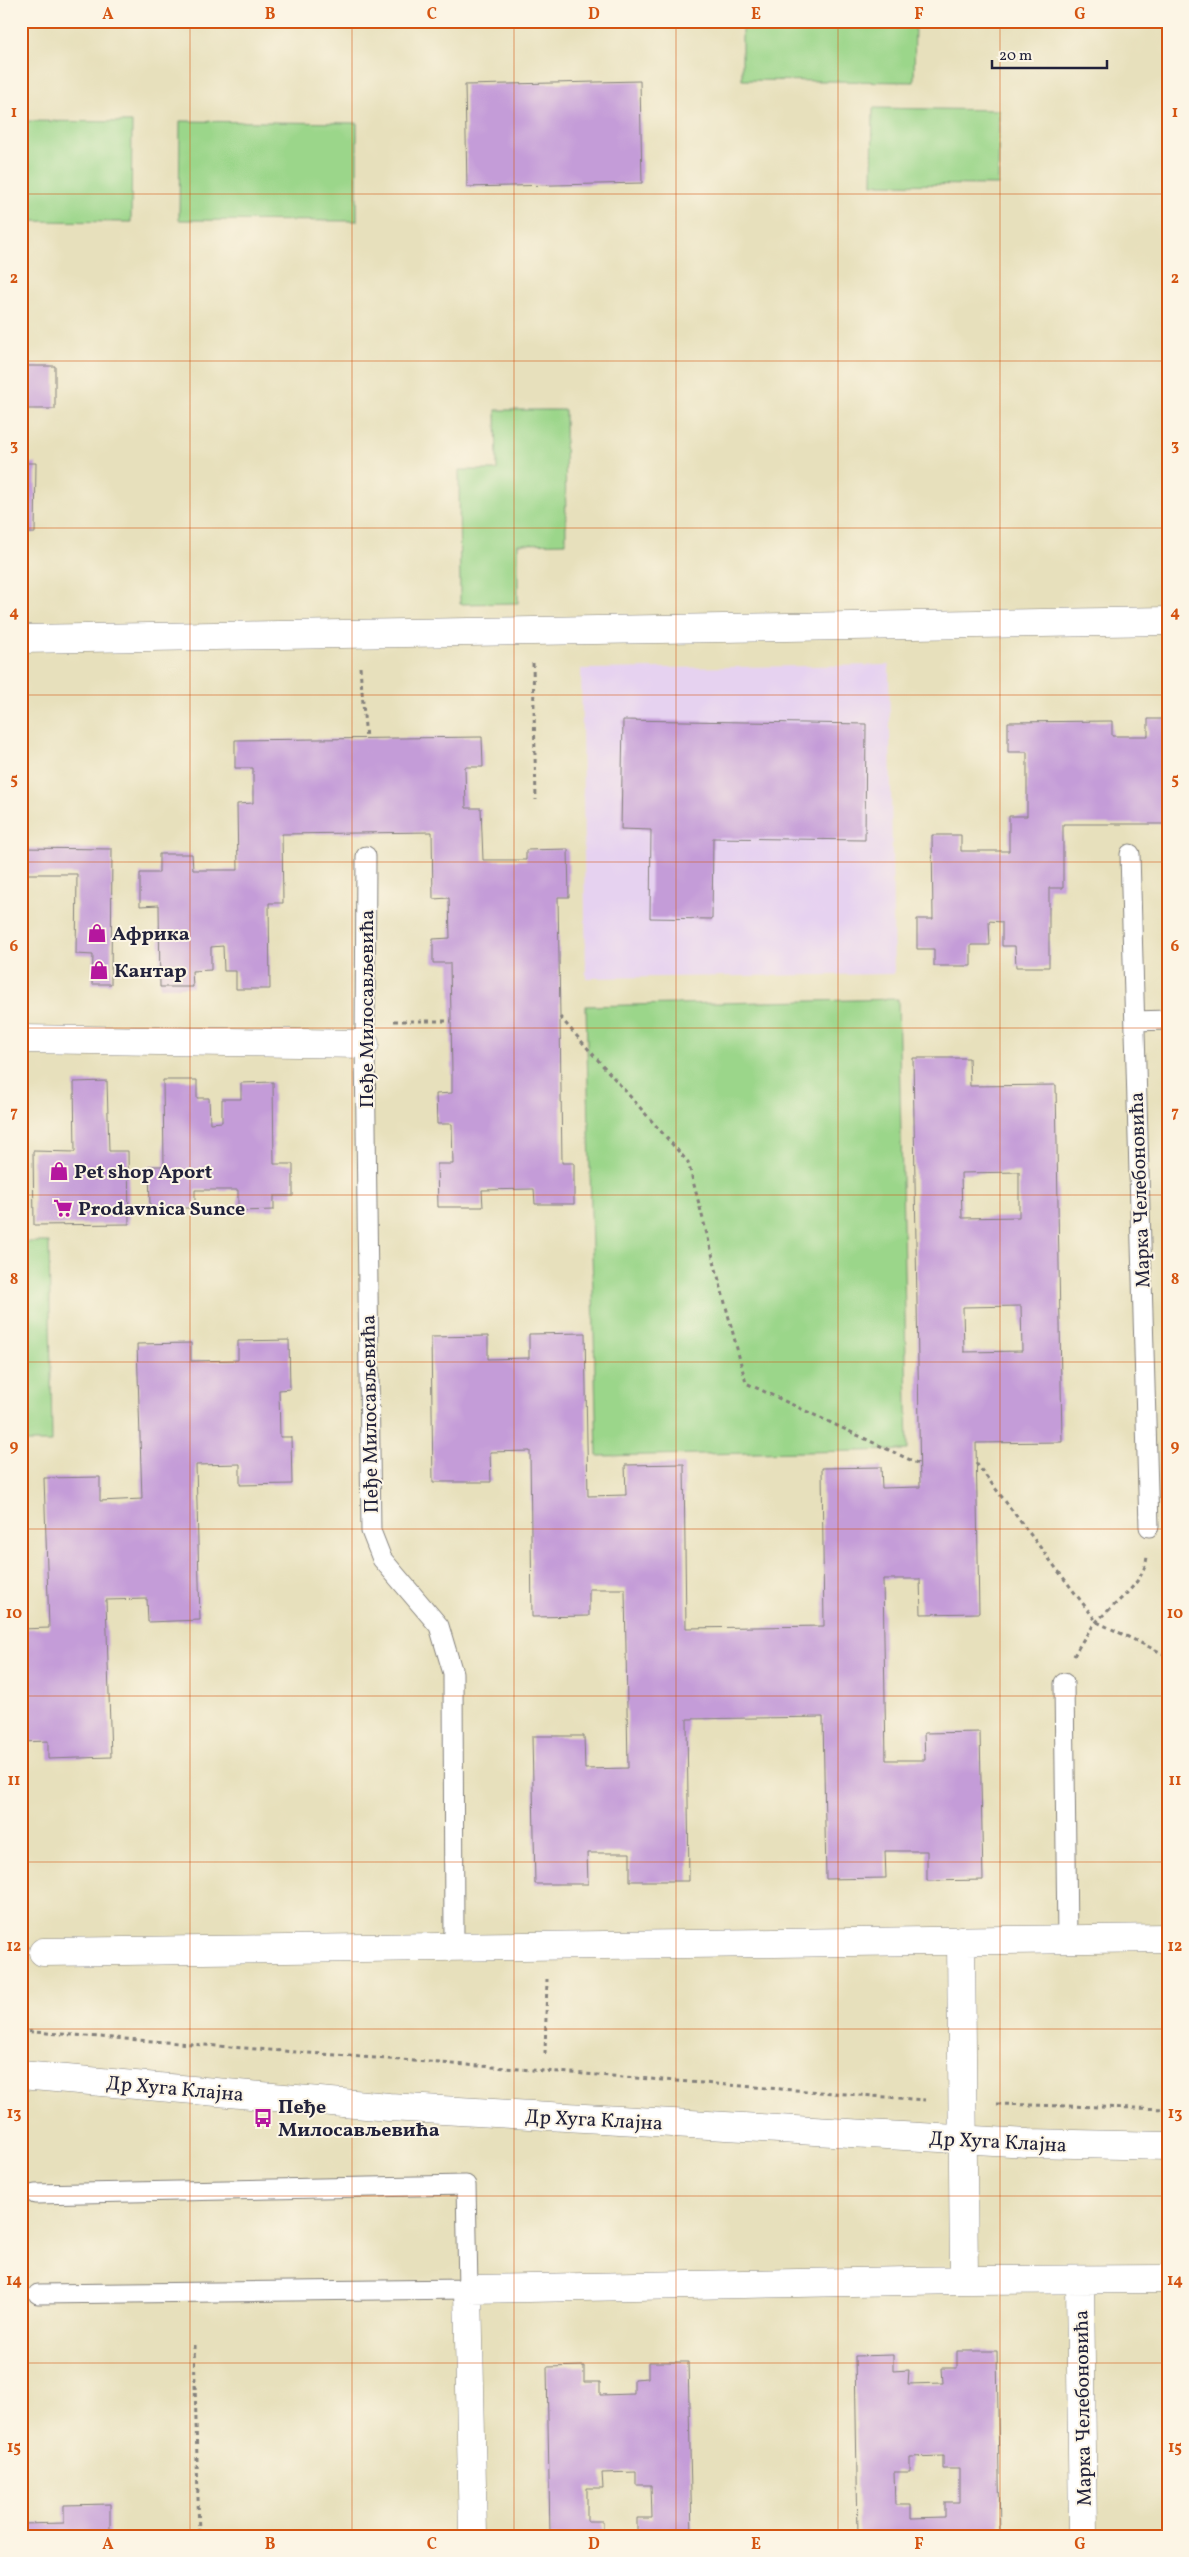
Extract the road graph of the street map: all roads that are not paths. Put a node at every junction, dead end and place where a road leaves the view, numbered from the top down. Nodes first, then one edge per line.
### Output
1 (1168, 621) edge
2 (21, 639) edge
3 (1130, 854) dead end
4 (366, 856) dead end
5 (1168, 1020) edge
6 (1135, 1021) junction
7 (365, 1032) junction
8 (21, 1039) edge
9 (1149, 1527) road end
10 (1064, 1683) road end
11 (1168, 1938) edge
12 (1067, 1939) junction
13 (961, 1940) junction
14 (454, 1947) junction
15 (43, 1952) dead end
16 (21, 2075) edge
17 (963, 2140) junction
18 (1168, 2146) edge
19 (35, 2194) dead end
20 (1168, 2279) edge
21 (964, 2280) junction
22 (1080, 2280) junction
23 (468, 2288) junction
24 (38, 2294) dead end
25 (473, 2536) edge
26 (1083, 2536) edge

1 - 2 street
3 - 6 lane, Марка Челебоновића
4 - 7 lane, Пеђе Милосављевића
5 - 6 lane
6 - 9 lane, Марка Челебоновића
7 - 8 street
7 - 14 lane, Пеђе Милосављевића
10 - 12 lane
11 - 12 street
12 - 13 street
13 - 14 street
13 - 17 street
14 - 15 street
16 - 17 street, Др Хуга Клајна
17 - 18 street, Др Хуга Клајна
17 - 21 street
19 - 23 lane
20 - 22 street
21 - 22 street
21 - 23 street
22 - 26 street, Марка Челебоновића
23 - 24 lane
23 - 25 street

